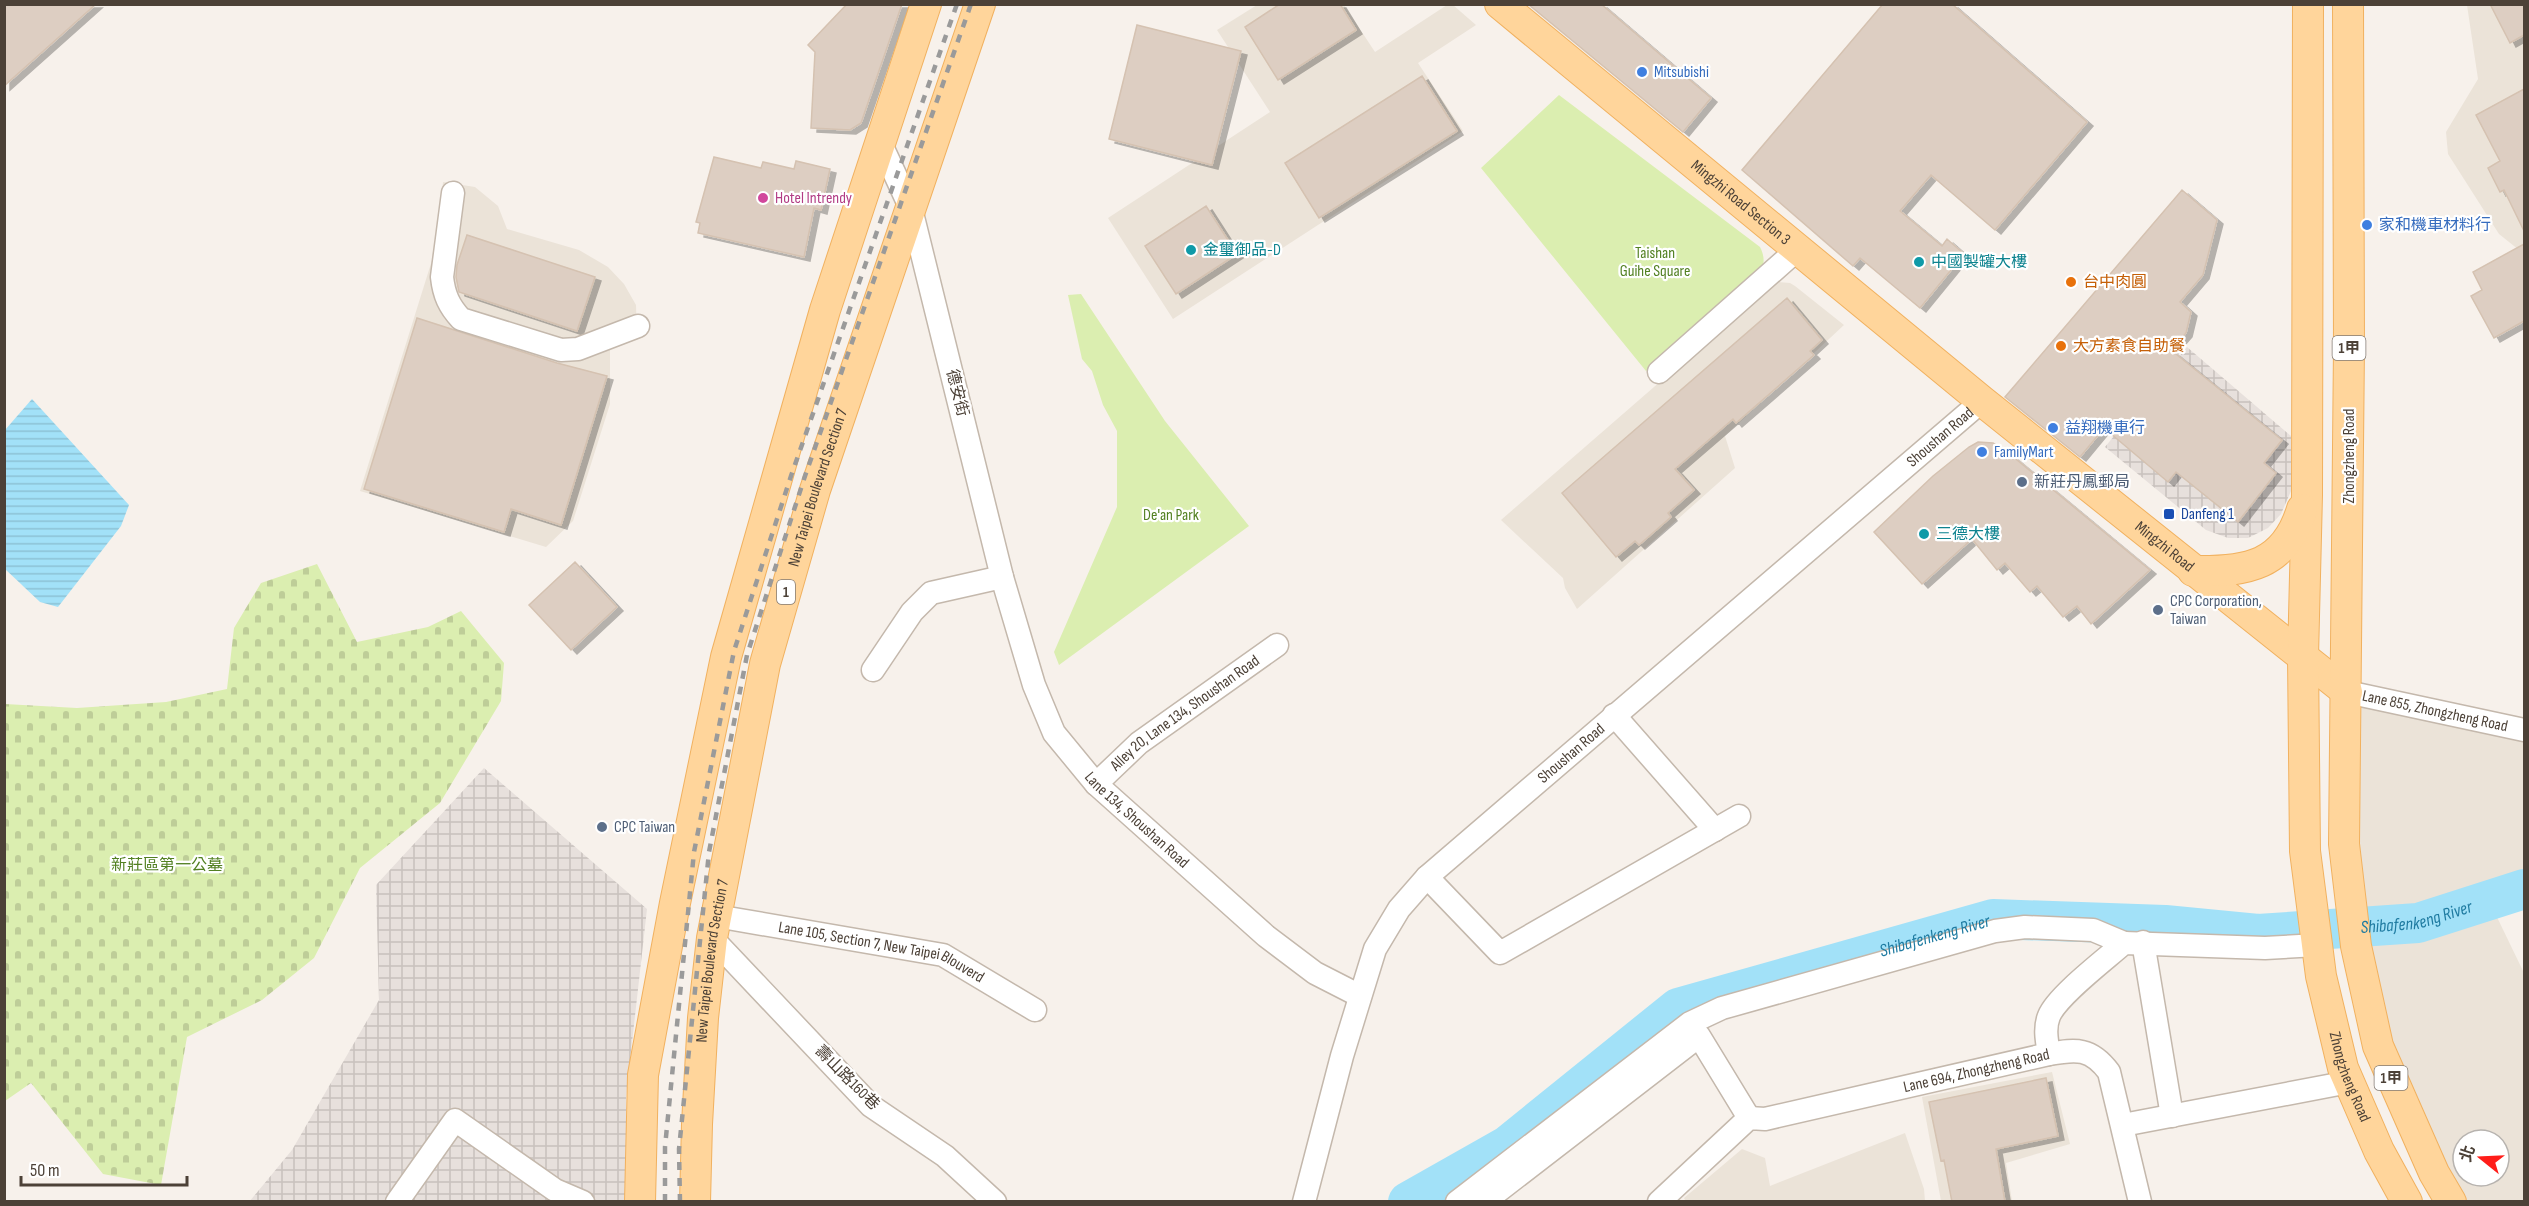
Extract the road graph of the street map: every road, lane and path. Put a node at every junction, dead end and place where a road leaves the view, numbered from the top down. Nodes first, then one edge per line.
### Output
1 (926, 4) edge
2 (980, 4) edge
3 (1500, 4) edge
4 (2308, 4) edge
5 (2348, 4) edge
6 (880, 142) junction
7 (453, 193) dead end
8 (911, 209) junction
9 (1798, 249) junction
10 (638, 326) dead end
11 (1659, 372) dead end
12 (1982, 401) junction
13 (2307, 495) junction
14 (2193, 570) junction
15 (1002, 577) junction
16 (1277, 645) dead end
17 (2303, 657) junction
18 (873, 670) dead end
19 (2347, 692) junction
20 (1614, 715) junction
21 (2524, 730) edge
22 (1096, 784) junction
23 (1739, 816) dead end
24 (1715, 830) junction
25 (1427, 877) junction
26 (714, 927) junction
27 (2133, 943) junction
28 (2317, 945) junction
29 (1360, 996) junction
30 (1035, 1010) dead end
31 (2049, 1054) junction
32 (2349, 1082) junction
33 (2172, 1116) junction
34 (1749, 1118) junction
35 (2123, 1125) junction
36 (397, 1202) edge
37 (583, 1202) edge
38 (640, 1202) edge
39 (696, 1202) edge
40 (995, 1202) edge
41 (1304, 1202) edge
42 (1457, 1202) edge
43 (1485, 1202) edge
44 (1659, 1202) edge
45 (2140, 1202) edge
46 (2407, 1202) edge
47 (2451, 1202) edge

1 - 6 main road
2 - 8 main road, New Taipei Boulevard Section 7 / 1
3 - 9 main road, Mingzhi Road Section 3
4 - 13 main road, 1甲
5 - 19 main road, Zhongzheng Road / 1甲
6 - 8 street, 德安街
6 - 38 main road
7 - 10 street
8 - 15 street, 德安街
8 - 26 main road, New Taipei Boulevard Section 7 / 1
9 - 11 street
9 - 12 main road, Mingzhi Road Section 3
12 - 14 main road, Mingzhi Road
12 - 20 street, Shoushan Road
13 - 14 main road
13 - 17 main road, 1甲
14 - 17 main road, Mingzhi Road
15 - 18 street
15 - 22 street, Lane 134, Shoushan Road
16 - 22 street, Alley 20, Lane 134, Shoushan Road
17 - 19 main road, Mingzhi Road
17 - 28 main road, 1甲
19 - 21 street, Lane 855, Zhongzheng Road
19 - 47 main road, Zhongzheng Road / 1甲
20 - 24 street
20 - 25 street, Shoushan Road
22 - 29 street, Lane 134, Shoushan Road
23 - 24 street
24 - 25 street
25 - 29 street, Shoushan Road
26 - 30 street, Lane 105, Section 7, New Taipei Blouverd
26 - 39 main road, New Taipei Boulevard Section 7 / 1
26 - 40 street, 壽山路160巷
27 - 28 street
27 - 31 street, Lane 694, Zhongzheng Road
27 - 33 street
27 - 42 street
28 - 32 main road, Zhongzheng Road / 1甲
29 - 41 street, Shoushan Road
31 - 34 street, Lane 694, Zhongzheng Road
31 - 35 street
32 - 33 street
32 - 46 main road, Zhongzheng Road / 1甲
33 - 35 street
34 - 43 street
34 - 44 street
35 - 45 street
36 - 37 street

